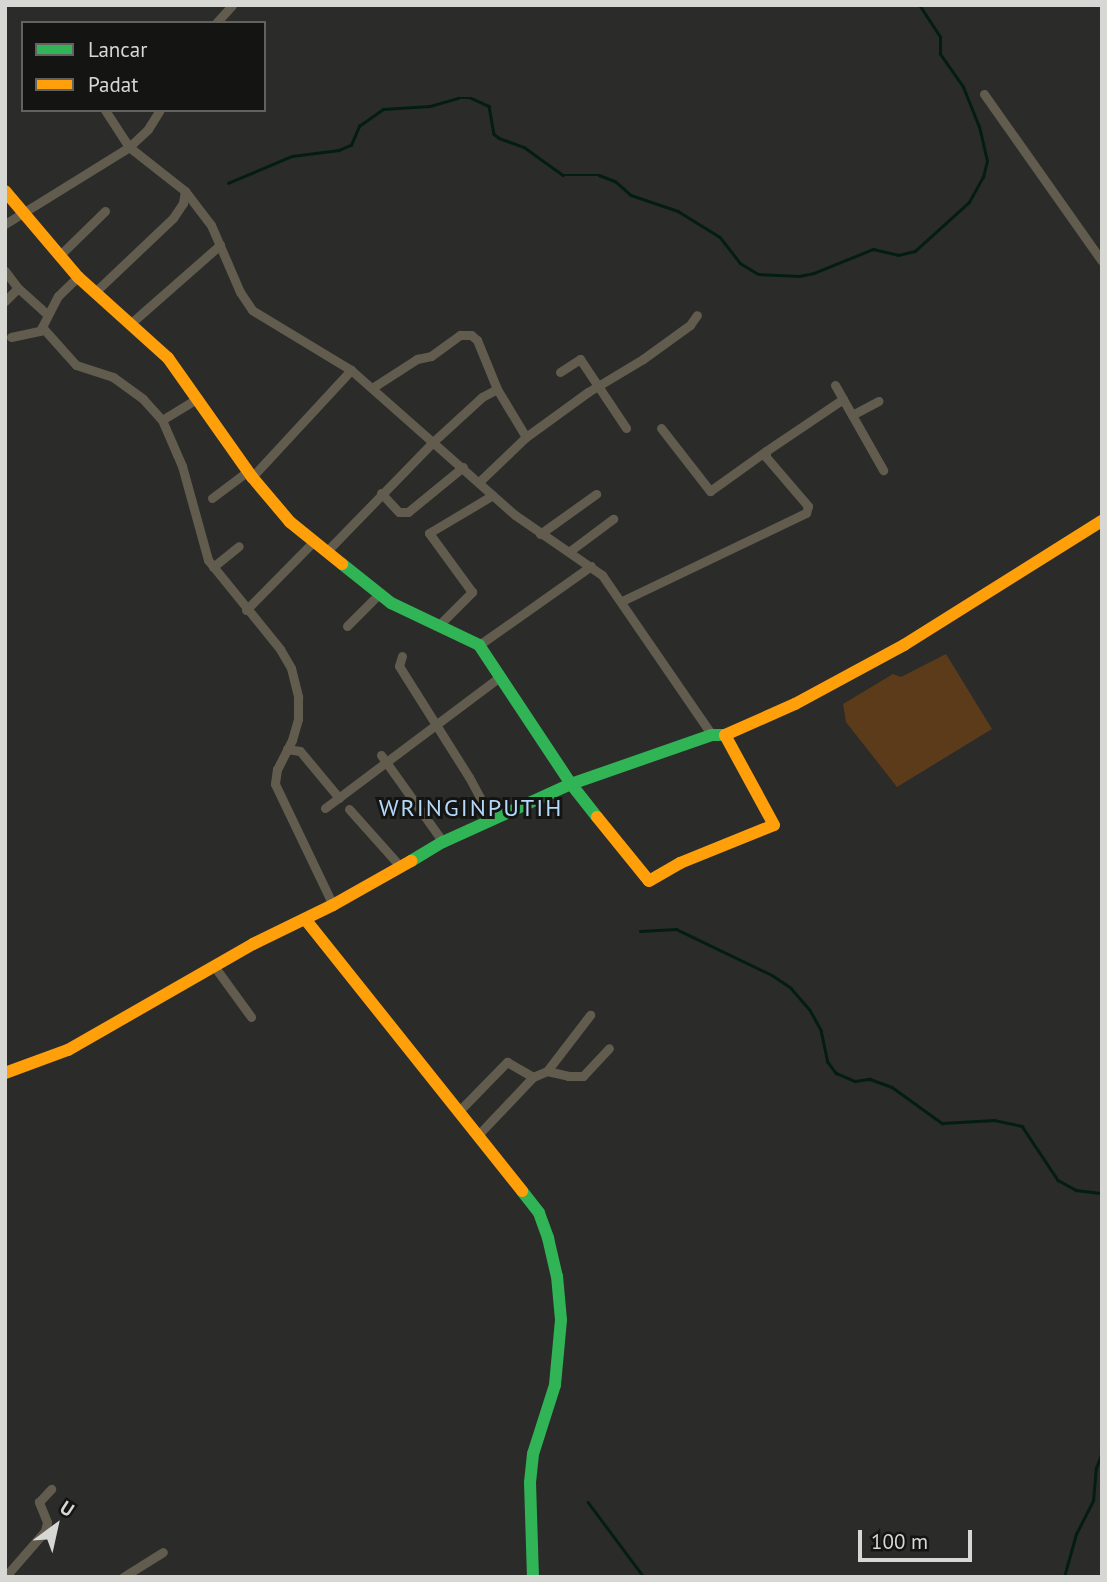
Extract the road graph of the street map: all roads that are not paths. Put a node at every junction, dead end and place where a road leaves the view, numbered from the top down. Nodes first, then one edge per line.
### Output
1 (232, 5) edge
2 (218, 21) edge
3 (984, 94) dead end
4 (106, 112) edge
5 (159, 112) edge
6 (129, 147) junction
7 (5, 191) edge
8 (185, 191) junction
9 (24, 210) junction
10 (106, 211) dead end
11 (5, 224) edge
12 (220, 245) junction
13 (60, 255) junction
14 (1102, 261) edge
15 (5, 271) edge
16 (78, 277) junction
17 (18, 288) junction
18 (94, 293) junction
19 (5, 301) edge
20 (47, 314) junction
21 (697, 315) dead end
22 (131, 324) junction
23 (42, 327) junction
24 (11, 337) dead end
25 (351, 370) junction
26 (560, 372) dead end
27 (835, 385) dead end
28 (598, 386) junction
29 (372, 387) junction
30 (498, 389) junction
31 (198, 398) junction
32 (844, 400) junction
33 (878, 401) dead end
34 (852, 415) junction
35 (162, 420) junction
36 (626, 428) dead end
37 (661, 428) dead end
38 (526, 437) junction
39 (434, 441) junction
40 (766, 451) junction
41 (463, 467) junction
42 (883, 470) dead end
43 (250, 474) junction
44 (479, 482) junction
45 (381, 492) junction
46 (596, 494) dead end
47 (493, 495) junction
48 (212, 498) dead end
49 (613, 519) dead end
50 (1102, 521) edge
51 (540, 534) junction
52 (313, 542) junction
53 (239, 546) dead end
54 (570, 551) junction
55 (326, 552) junction
56 (591, 566) junction
57 (213, 568) junction
58 (379, 594) junction
59 (622, 601) junction
60 (246, 610) junction
61 (439, 625) junction
62 (347, 626) dead end
63 (479, 645) junction
64 (402, 656) dead end
65 (498, 678) junction
66 (435, 723) junction
67 (718, 735) junction
68 (287, 749) junction
69 (384, 758) junction
70 (571, 784) junction
71 (339, 798) junction
72 (325, 808) dead end
73 (349, 809) dead end
74 (492, 820) junction
75 (443, 842) junction
76 (400, 866) junction
77 (333, 905) junction
78 (304, 919) junction
79 (214, 966) junction
80 (590, 1015) dead end
81 (251, 1017) dead end
82 (609, 1048) dead end
83 (547, 1071) junction
84 (5, 1073) edge
85 (533, 1077) junction
86 (459, 1111) junction
87 (478, 1135) junction
88 (51, 1489) dead end
89 (163, 1552) dead end
90 (5, 1577) edge
91 (123, 1577) edge
92 (533, 1577) edge

1 - 2 street
3 - 14 street
4 - 6 street
5 - 6 street
6 - 8 street
6 - 9 street
7 - 9 street
8 - 12 street
8 - 18 street
9 - 11 street
9 - 13 street
10 - 13 street
12 - 22 street
12 - 25 street
13 - 16 street
15 - 17 street
16 - 18 street
16 - 20 street
17 - 19 street
17 - 20 street
18 - 22 street
20 - 23 street
21 - 28 street
22 - 31 street
23 - 24 street
23 - 35 street
25 - 29 street
25 - 43 street
26 - 28 street
27 - 32 street
28 - 36 street
28 - 38 street
29 - 30 street
29 - 39 street
30 - 38 street
30 - 39 street
31 - 35 street
31 - 43 street
32 - 34 street
32 - 40 street
33 - 34 street
34 - 42 street
35 - 57 street
37 - 40 street
38 - 44 street
39 - 41 street
39 - 45 street
40 - 59 street
41 - 44 street
41 - 45 street
43 - 48 street
43 - 52 street
44 - 47 street
45 - 55 street
46 - 51 street
47 - 51 street
47 - 61 street
49 - 54 street
50 - 67 street
51 - 54 street
52 - 55 street
52 - 60 street
53 - 57 street
54 - 56 street
55 - 58 street
56 - 59 street
56 - 63 street
57 - 60 street
58 - 61 street
58 - 62 street
59 - 67 street
60 - 68 street
61 - 63 street
63 - 65 street
64 - 66 street
65 - 66 street
65 - 70 street
66 - 69 street
66 - 74 street
67 - 70 street
67 - 70 street
68 - 71 street
68 - 77 street
69 - 71 street
69 - 75 street
70 - 74 street
71 - 72 street
73 - 76 street
74 - 75 street
75 - 76 street
76 - 77 street
77 - 78 street
78 - 79 street
78 - 86 street
79 - 81 street
79 - 84 street
80 - 83 street
82 - 83 street
83 - 85 street
85 - 86 street
85 - 87 street
86 - 87 street
87 - 92 street
88 - 90 street
89 - 91 street

